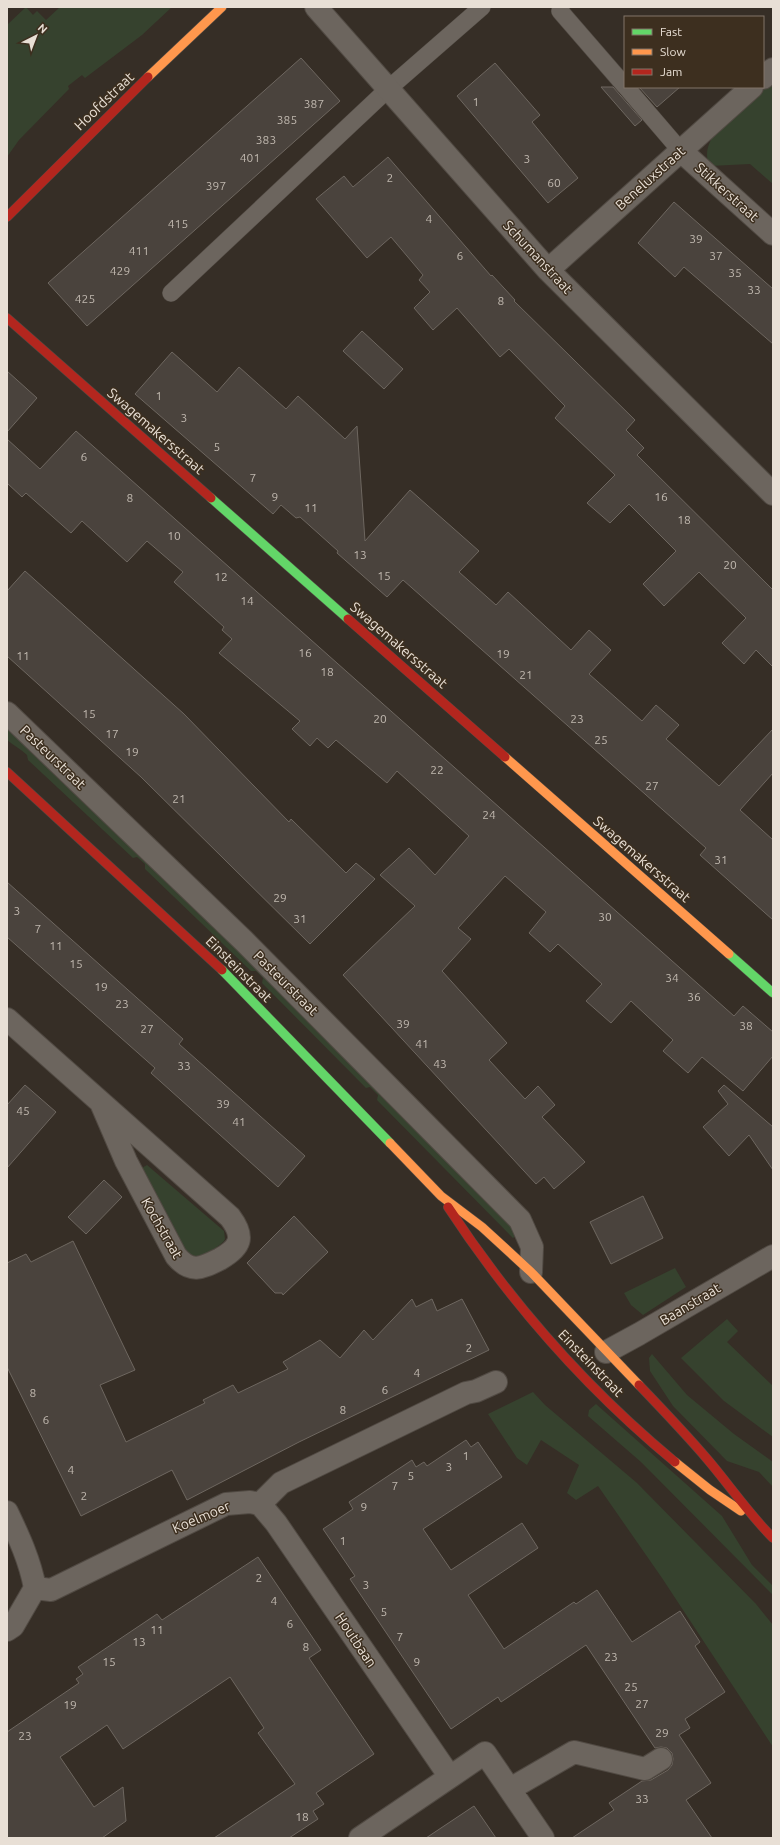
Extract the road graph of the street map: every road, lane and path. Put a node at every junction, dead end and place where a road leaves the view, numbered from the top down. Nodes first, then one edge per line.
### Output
1 (222, 7) edge
2 (316, 7) edge
3 (482, 7) edge
4 (561, 7) edge
5 (773, 69) edge
6 (764, 77) edge
7 (624, 86) edge
8 (626, 88) edge
9 (751, 88) edge
10 (388, 89) junction
11 (680, 150) junction
12 (7, 217) edge
13 (773, 234) edge
14 (548, 270) junction
15 (171, 293) dead end
16 (7, 318) edge
17 (773, 494) edge
18 (7, 713) edge
19 (7, 772) edge
20 (773, 993) edge
21 (7, 1019) edge
22 (100, 1103) junction
23 (441, 1196) junction
24 (773, 1256) edge
25 (530, 1272) junction
26 (606, 1352) junction
27 (496, 1382) dead end
28 (260, 1504) junction
29 (7, 1512) edge
30 (753, 1518) junction
31 (773, 1538) edge
32 (35, 1588) junction
33 (7, 1630) edge
34 (661, 1760) dead end
35 (450, 1777) junction
36 (510, 1789) junction
37 (360, 1838) edge
38 (543, 1838) edge

1 - 12 street, Hoofdstraat
2 - 10 street, Schumanstraat
3 - 10 lane
4 - 7 lane
5 - 6 street
8 - 11 lane
9 - 11 street, Beneluxstraat
10 - 14 street, Schumanstraat
10 - 15 lane
11 - 13 street, Stikkerstraat
11 - 14 street, Beneluxstraat
14 - 17 street, Schumanstraat
16 - 20 street, Swagemakersstraat
18 - 25 street, Pasteurstraat
19 - 23 street, Einsteinstraat
21 - 22 street, Kochstraat
22 - 22 street, Kochstraat
23 - 25 street, Einsteinstraat
23 - 30 street, Einsteinstraat
24 - 26 street, Baanstraat
25 - 26 street, Einsteinstraat
26 - 30 street, Einsteinstraat
27 - 28 street
28 - 32 street, Koelmoer
28 - 35 street, Houtbaan
29 - 32 street
30 - 31 street, Einsteinstraat
32 - 33 street
34 - 36 street
35 - 36 street
35 - 37 street
36 - 38 street

